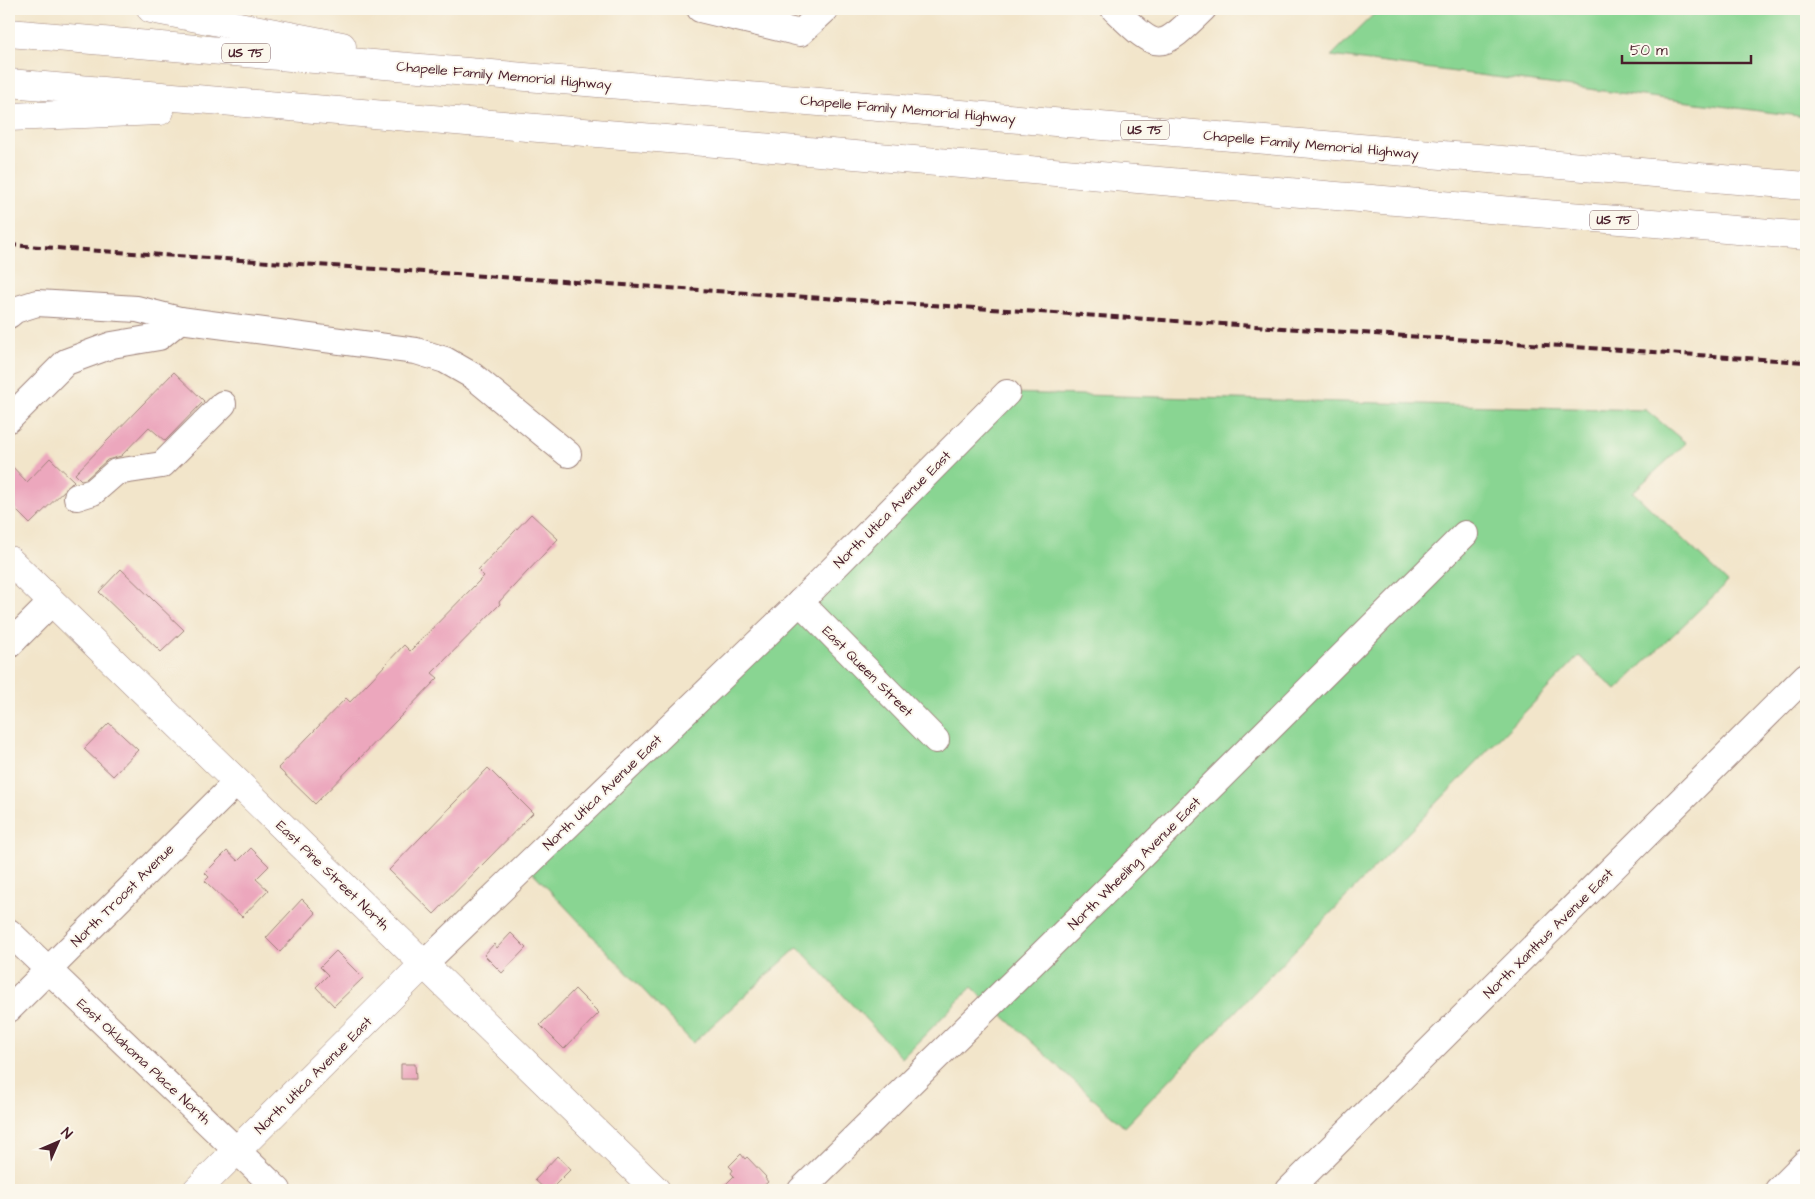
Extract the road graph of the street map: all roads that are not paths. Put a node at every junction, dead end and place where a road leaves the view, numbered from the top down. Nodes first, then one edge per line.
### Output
1 (151, 9) edge
2 (700, 9) edge
3 (826, 9) edge
4 (1114, 9) edge
5 (1203, 9) edge
6 (9, 33) edge
7 (483, 73) junction
8 (9, 83) edge
9 (303, 108) junction
10 (9, 117) edge
11 (1806, 186) edge
12 (1806, 236) edge
13 (9, 315) edge
14 (180, 320) junction
15 (1007, 393) dead end
16 (223, 404) dead end
17 (9, 418) edge
18 (568, 454) dead end
19 (77, 496) dead end
20 (1465, 534) dead end
21 (9, 560) edge
22 (52, 602) junction
23 (800, 602) junction
24 (9, 646) edge
25 (1806, 676) edge
26 (936, 740) dead end
27 (236, 782) junction
28 (9, 932) edge
29 (425, 963) junction
30 (47, 970) junction
31 (9, 1009) edge
32 (237, 1150) junction
33 (1806, 1162) edge
34 (197, 1190) edge
35 (278, 1190) edge
36 (656, 1190) edge
37 (801, 1190) edge
38 (1289, 1190) edge
39 (1778, 1190) edge

1 - 7 main road
2 - 3 street
4 - 5 street
6 - 7 main road, Chapelle Family Memorial Highway / US 75
7 - 11 main road, Chapelle Family Memorial Highway / US 75
8 - 9 main road, US 75
9 - 10 main road
9 - 12 main road, US 75
13 - 14 street
14 - 17 street
14 - 18 street
15 - 23 street, North Utica Avenue East
16 - 19 street
20 - 37 street, North Wheeling Avenue East
21 - 22 main road, East Pine Street North
22 - 24 street
22 - 27 main road, East Pine Street North
23 - 26 street, East Queen Street
23 - 29 street, North Utica Avenue East
25 - 38 street, North Xanthus Avenue East
27 - 29 main road, East Pine Street North
27 - 30 street, North Troost Avenue
28 - 30 street, East Oklahoma Place North
29 - 32 main road, North Utica Avenue East
29 - 36 main road, East Pine Street North
30 - 31 street, North Troost Avenue
30 - 32 street, East Oklahoma Place North
32 - 34 main road, North Utica Avenue East
32 - 35 street, East Oklahoma Place North
33 - 39 street

